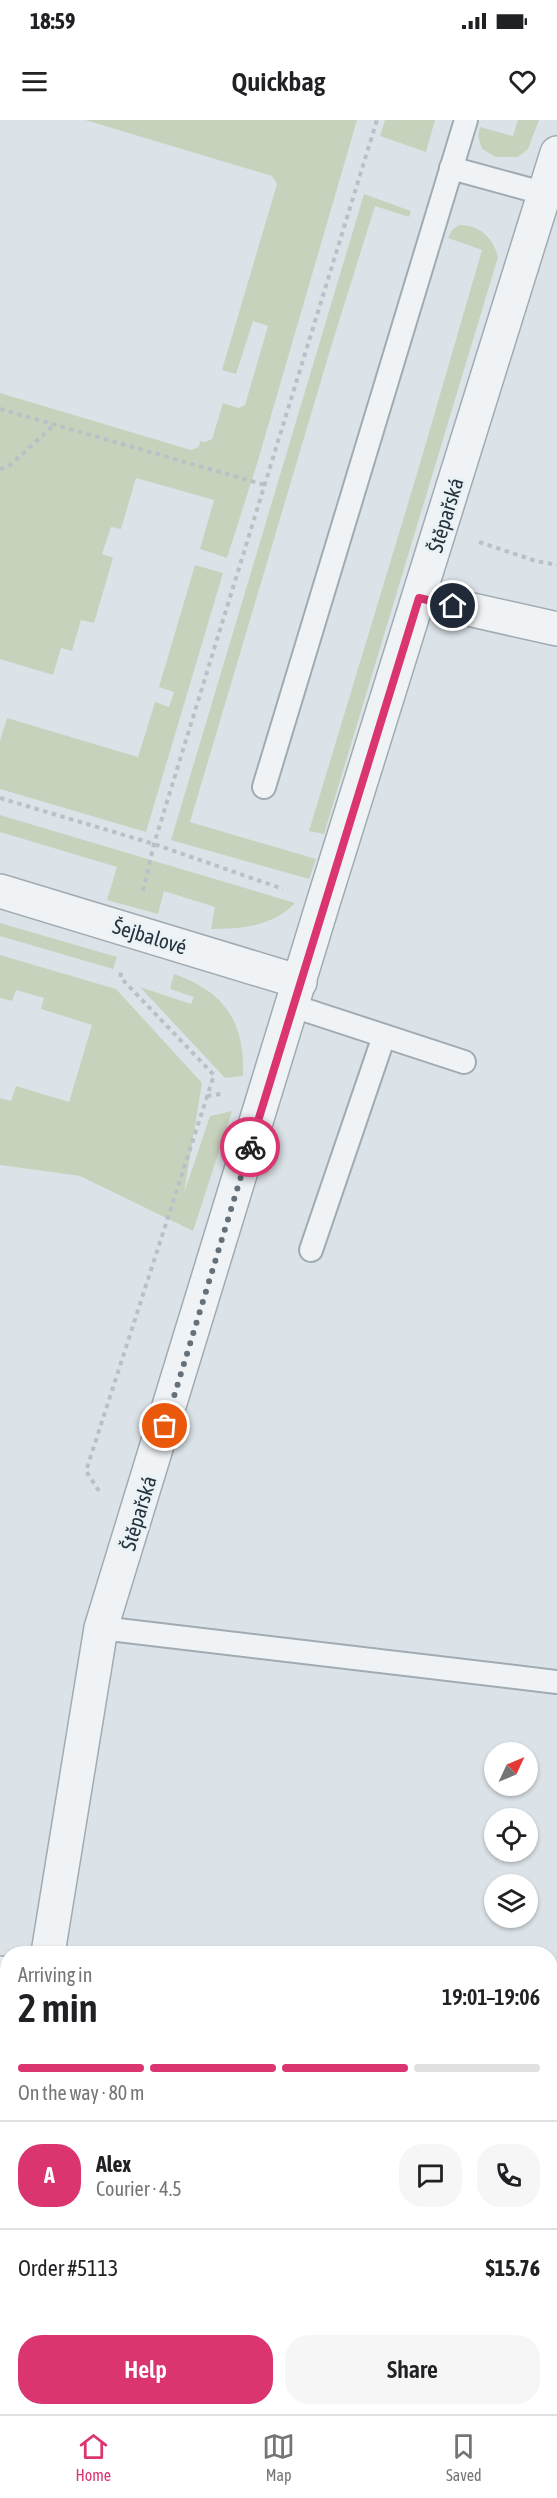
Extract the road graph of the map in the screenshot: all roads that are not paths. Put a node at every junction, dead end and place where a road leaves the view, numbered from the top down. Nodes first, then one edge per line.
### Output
1 (466, 120) edge
2 (557, 153) edge
3 (451, 168) junction
4 (551, 195) edge
5 (419, 598) junction
6 (557, 629) edge
7 (264, 787) dead end
8 (0, 891) edge
9 (297, 994) junction
10 (384, 1036) junction
11 (464, 1062) dead end
12 (311, 1250) dead end
13 (101, 1628) junction
14 (557, 1682) edge
15 (49, 1946) edge

1 - 3 lane
2 - 4 street, Štěpařská
3 - 4 lane
3 - 7 lane
4 - 5 street, Štěpařská
5 - 6 street
5 - 9 street, Štěpařská
8 - 9 street, Šejbalové
9 - 10 lane
9 - 13 street, Štěpařská
10 - 11 lane
10 - 12 lane
13 - 14 lane
13 - 15 street, Štěpařská

